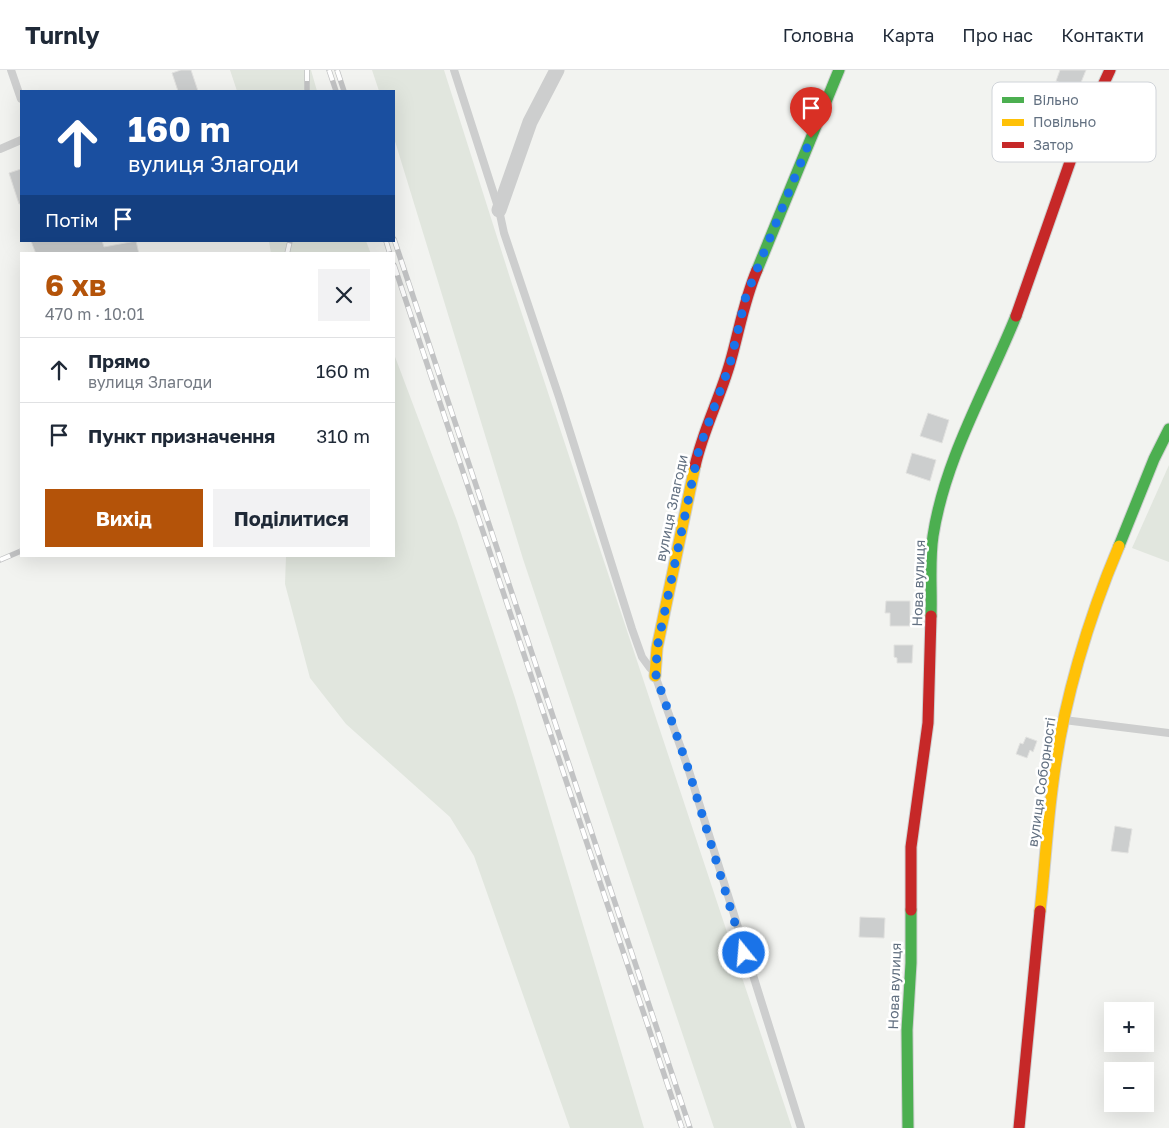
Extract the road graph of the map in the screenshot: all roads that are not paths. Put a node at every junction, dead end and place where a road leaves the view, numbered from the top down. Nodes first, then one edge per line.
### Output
1 (11, 70) edge
2 (454, 70) edge
3 (557, 70) edge
4 (839, 70) edge
5 (1110, 70) edge
6 (1104, 82) edge
7 (20, 96) edge
8 (20, 140) edge
9 (0, 150) edge
10 (1070, 162) edge
11 (499, 210) junction
12 (1169, 429) edge
13 (656, 676) junction
14 (1064, 720) junction
15 (1169, 733) edge
16 (801, 1128) edge
17 (908, 1128) edge
18 (1019, 1128) edge

1 - 7 lane
2 - 11 lane
3 - 11 street
4 - 13 street, вулиця Злагоди
5 - 6 street, Нова вулиця
8 - 9 lane
10 - 17 street, Нова вулиця
11 - 13 lane
12 - 14 street, вулиця Соборності
13 - 16 lane
14 - 15 lane
14 - 18 street, вулиця Соборності

